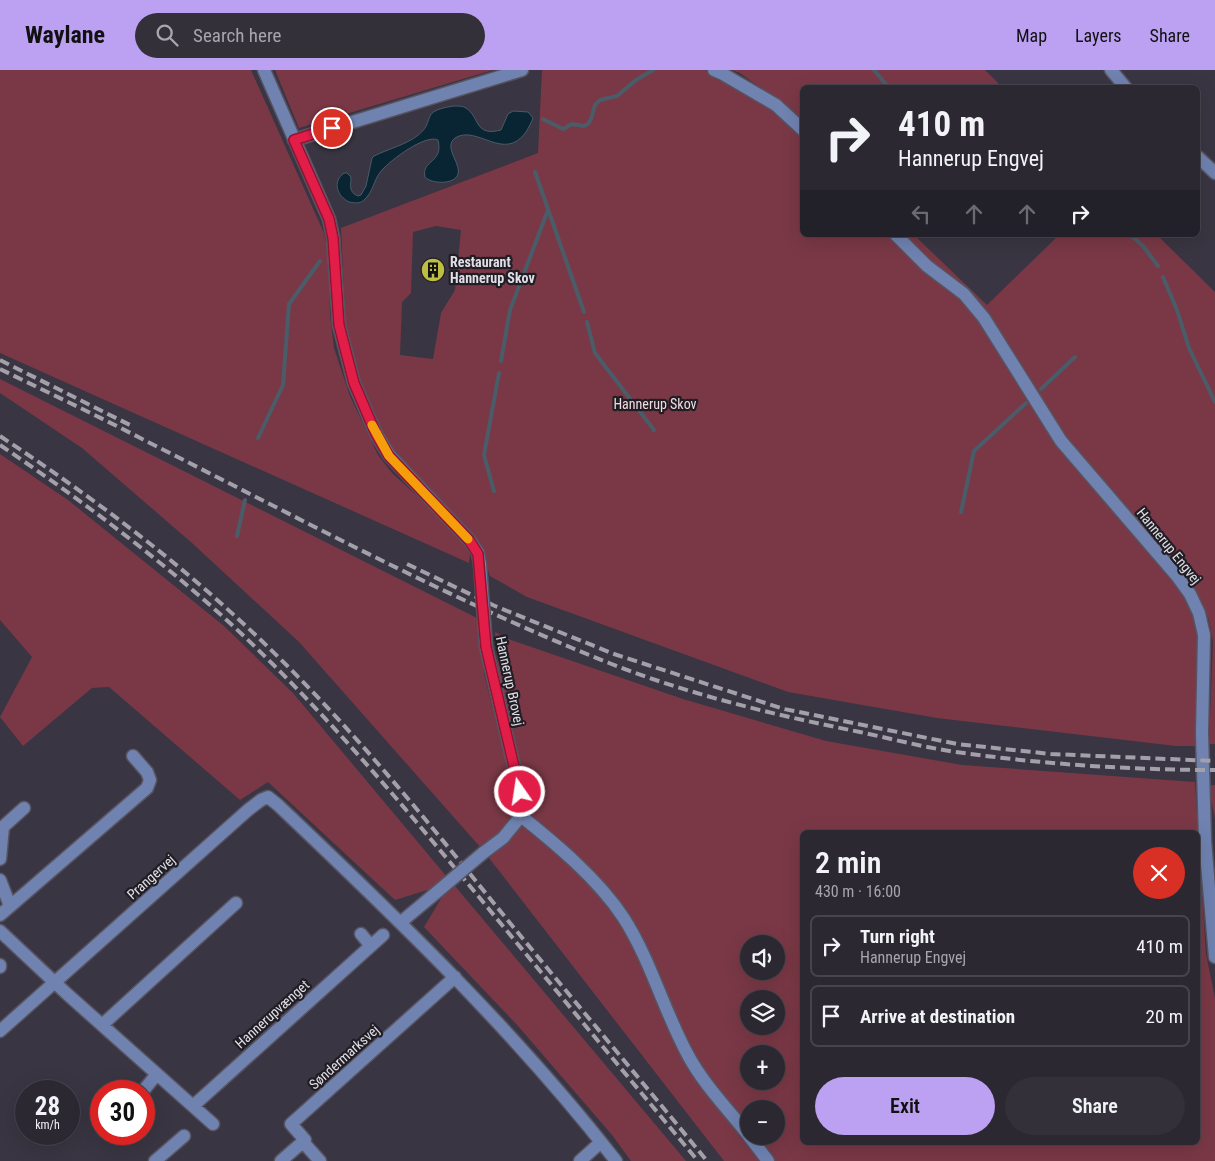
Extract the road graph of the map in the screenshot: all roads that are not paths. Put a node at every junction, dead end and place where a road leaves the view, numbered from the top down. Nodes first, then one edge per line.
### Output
1 (264, 70) edge
2 (522, 70) edge
3 (714, 70) edge
4 (1111, 70) edge
5 (1124, 85) edge
6 (800, 127) edge
7 (294, 140) junction
8 (1200, 159) edge
9 (1215, 173) edge
10 (898, 237) edge
11 (132, 756) dead end
12 (24, 808) dead end
13 (521, 816) junction
14 (0, 859) edge
15 (0, 880) edge
16 (236, 903) dead end
17 (5, 910) edge
18 (401, 922) junction
19 (0, 930) edge
20 (361, 934) dead end
21 (383, 935) dead end
22 (371, 946) junction
23 (1215, 957) edge
24 (455, 977) junction
25 (56, 982) junction
26 (102, 1025) junction
27 (0, 1031) edge
28 (157, 1074) junction
29 (152, 1080) edge
30 (192, 1106) junction
31 (213, 1124) dead end
32 (740, 1125) edge
33 (184, 1136) dead end
34 (302, 1142) junction
35 (601, 1142) junction
36 (756, 1145) edge
37 (155, 1161) edge
38 (281, 1161) edge
39 (320, 1161) edge
40 (580, 1161) edge
41 (616, 1161) edge
42 (768, 1161) edge

1 - 7 street, Hannerup Brovej
2 - 7 street
3 - 6 street
4 - 5 street
7 - 13 street, Hannerup Brovej, bridge
8 - 9 street
10 - 23 street, Hannerup Engvej
11 - 17 street
12 - 14 street
13 - 18 street, bridge
13 - 32 street
15 - 17 street
16 - 26 street
18 - 24 street
18 - 25 street, Prangervej
19 - 25 street
20 - 22 street
21 - 22 street, Hannerupvænget
22 - 30 street, Hannerupvænget
24 - 34 street, Søndermarksvej
24 - 35 street
25 - 26 street
25 - 27 street, Prangervej
26 - 28 street
28 - 29 street
28 - 30 street
30 - 31 street
33 - 37 street
34 - 38 street
34 - 39 street
35 - 40 street
35 - 41 street
36 - 42 street

